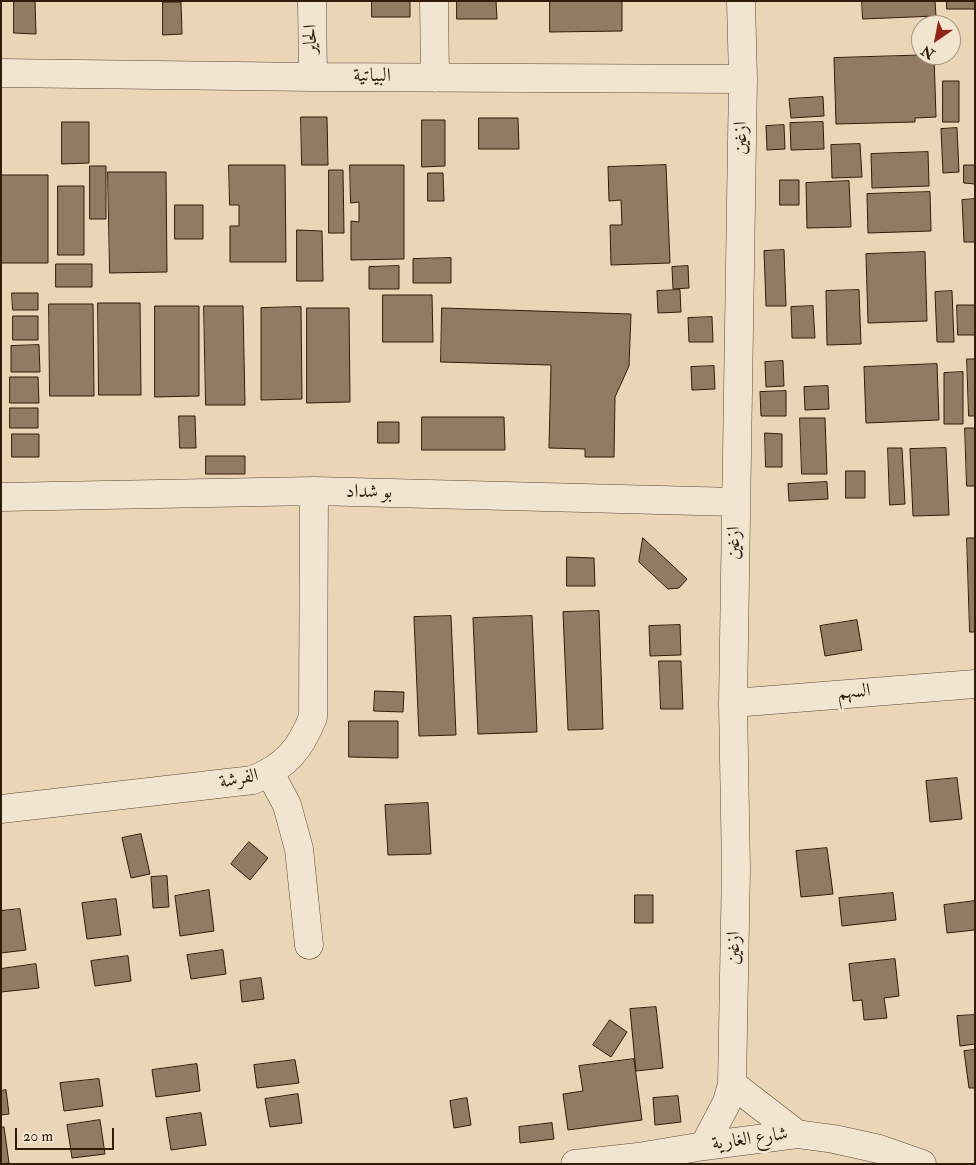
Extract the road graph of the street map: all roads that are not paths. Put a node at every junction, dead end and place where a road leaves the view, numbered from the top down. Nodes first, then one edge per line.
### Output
1 (312, 1) edge
2 (434, 1) edge
3 (741, 1) edge
4 (1, 73) edge
5 (313, 77) junction
6 (435, 78) junction
7 (743, 79) junction
8 (314, 491) junction
9 (1, 497) edge
10 (736, 502) junction
11 (975, 684) edge
12 (732, 703) junction
13 (270, 773) junction
14 (1, 808) edge
15 (309, 945) dead end
16 (732, 1084) junction
17 (797, 1134) junction
18 (704, 1146) junction
19 (634, 1161) edge
20 (575, 1164) edge
21 (922, 1164) edge

1 - 5 street, الحاير
2 - 6 street
3 - 7 street, ازغين
4 - 5 street, البياتية
5 - 6 street, البياتية
6 - 7 street, البياتية
7 - 10 street, ازغين
8 - 9 street, بو شداد
8 - 10 street, بو شداد
8 - 13 street, الفرشة
10 - 12 street, ازغين
11 - 12 street, السهم
12 - 16 street, ازغين
13 - 14 street, الفرشة
13 - 15 street
16 - 17 street
16 - 18 street, ازغين
17 - 18 street, شارع الغارية
17 - 21 street, شارع الغارية
18 - 19 street, شارع الغارية
19 - 20 street, شارع الغارية

